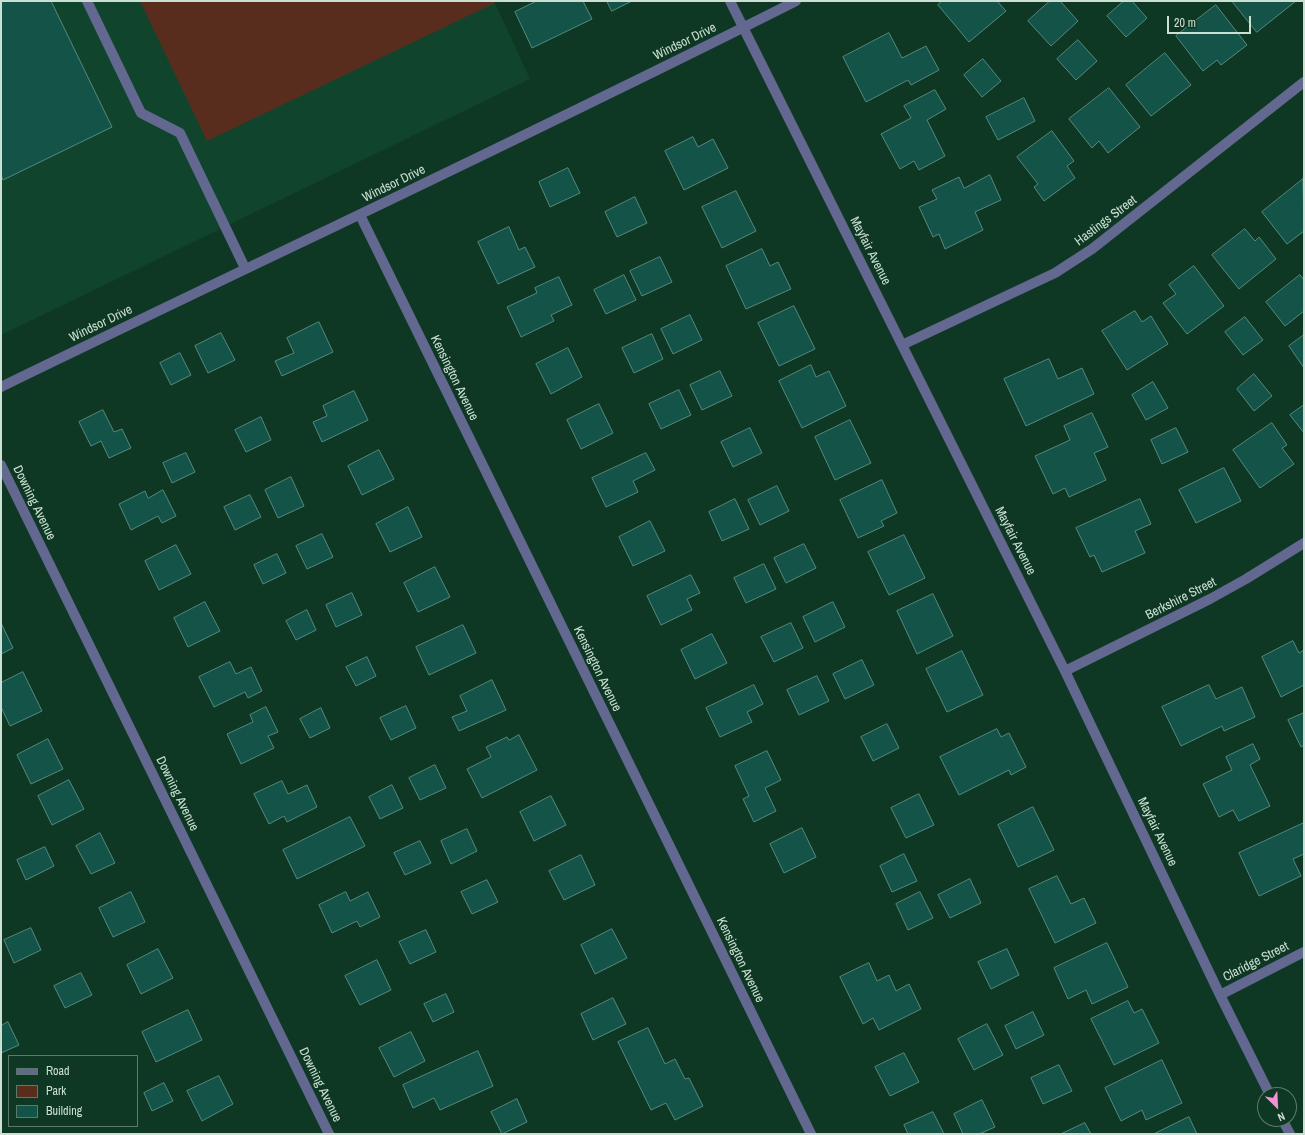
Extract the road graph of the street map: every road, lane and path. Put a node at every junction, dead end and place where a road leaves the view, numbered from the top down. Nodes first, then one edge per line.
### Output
1 (87, 1) edge
2 (730, 1) edge
3 (796, 1) edge
4 (743, 28) junction
5 (1304, 82) edge
6 (360, 215) junction
7 (246, 268) junction
8 (902, 345) junction
9 (1, 387) edge
10 (1, 465) edge
11 (1304, 543) edge
12 (1065, 671) junction
13 (1304, 952) edge
14 (1220, 995) junction
15 (1266, 1087) edge
16 (329, 1134) edge
17 (811, 1134) edge

1 - 7 street
2 - 4 street, Mayfair Avenue
3 - 4 street, Windsor Drive
4 - 6 street, Windsor Drive
4 - 8 street, Mayfair Avenue
5 - 8 street, Hastings Street
6 - 7 street, Windsor Drive
6 - 17 street, Kensington Avenue
7 - 9 street, Windsor Drive
8 - 12 street, Mayfair Avenue
10 - 16 street, Downing Avenue
11 - 12 street, Berkshire Street
12 - 14 street, Mayfair Avenue
13 - 14 street, Claridge Street
14 - 15 street, Mayfair Avenue

